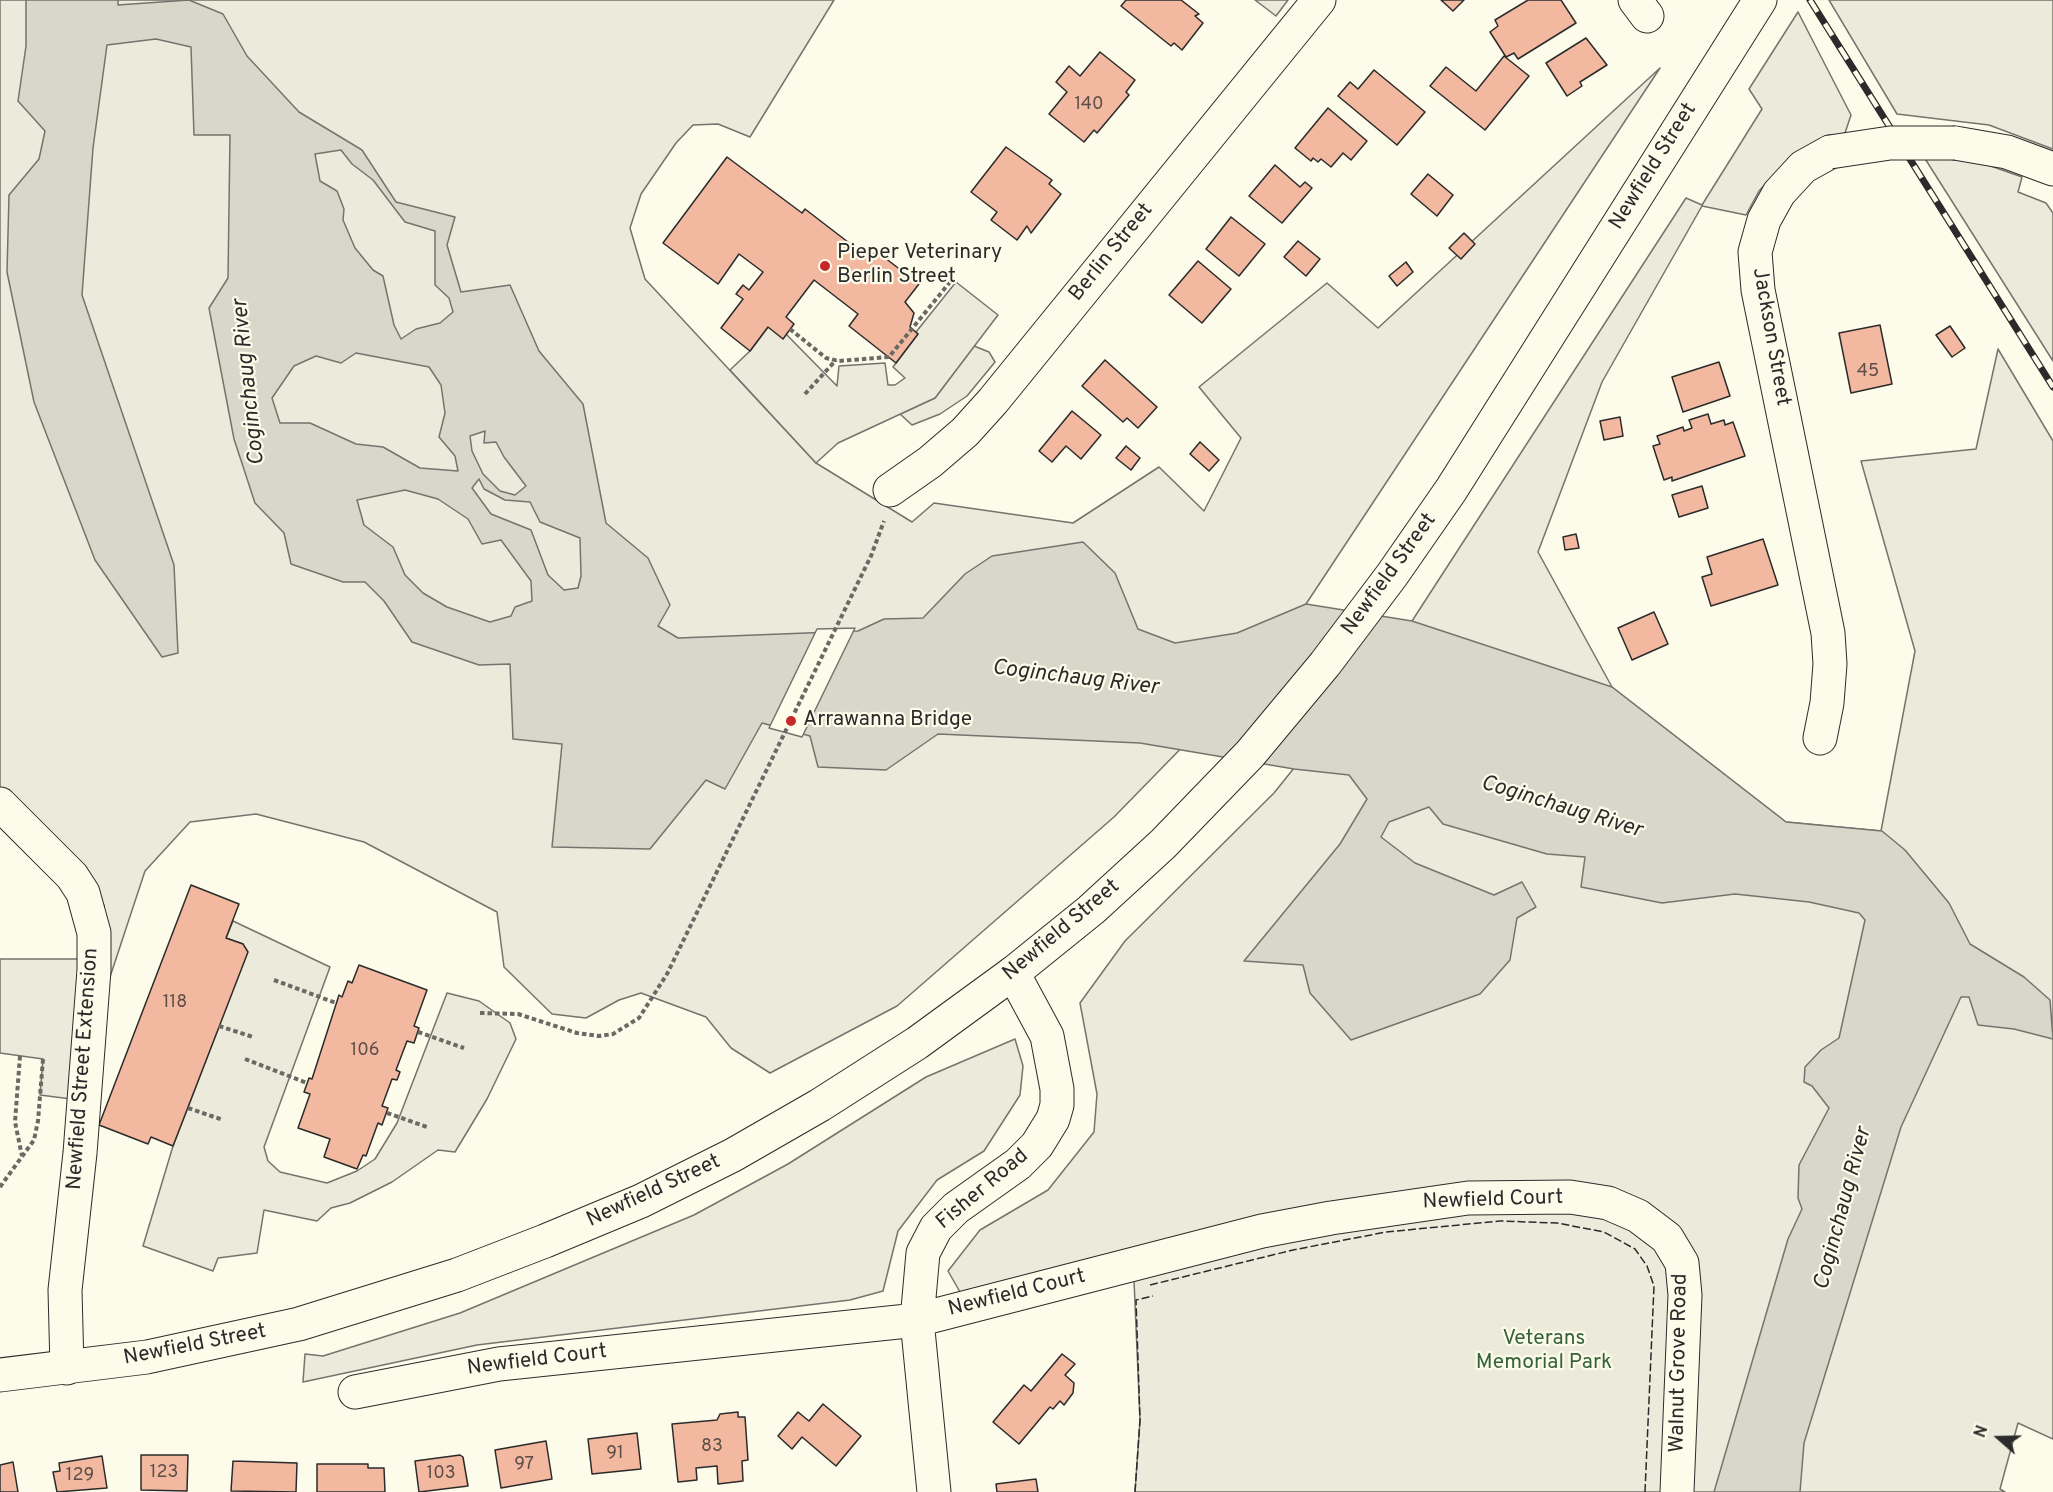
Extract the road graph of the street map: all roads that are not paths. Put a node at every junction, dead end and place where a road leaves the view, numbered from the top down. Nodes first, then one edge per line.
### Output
1 (1319, 0) edge
2 (1760, 0) edge
3 (2053, 169) edge
4 (890, 490) road end
5 (1820, 738) dead end
6 (0, 804) edge
7 (1013, 973) junction
8 (1667, 1238) joint
9 (917, 1320) junction
10 (67, 1368) junction
11 (0, 1374) edge
12 (355, 1392) dead end
13 (934, 1492) edge
14 (1677, 1492) edge

1 - 4 street, Berlin Street
2 - 7 street, Newfield Street
3 - 5 street, Jackson Street, bridge
6 - 10 street, Newfield Street Extension
7 - 9 street, Fisher Road
7 - 10 street, Newfield Street
8 - 9 street, Newfield Court
8 - 14 street, Walnut Grove Road
9 - 12 street, Newfield Court
9 - 13 street, Fisher Road
10 - 11 street, Newfield Street

